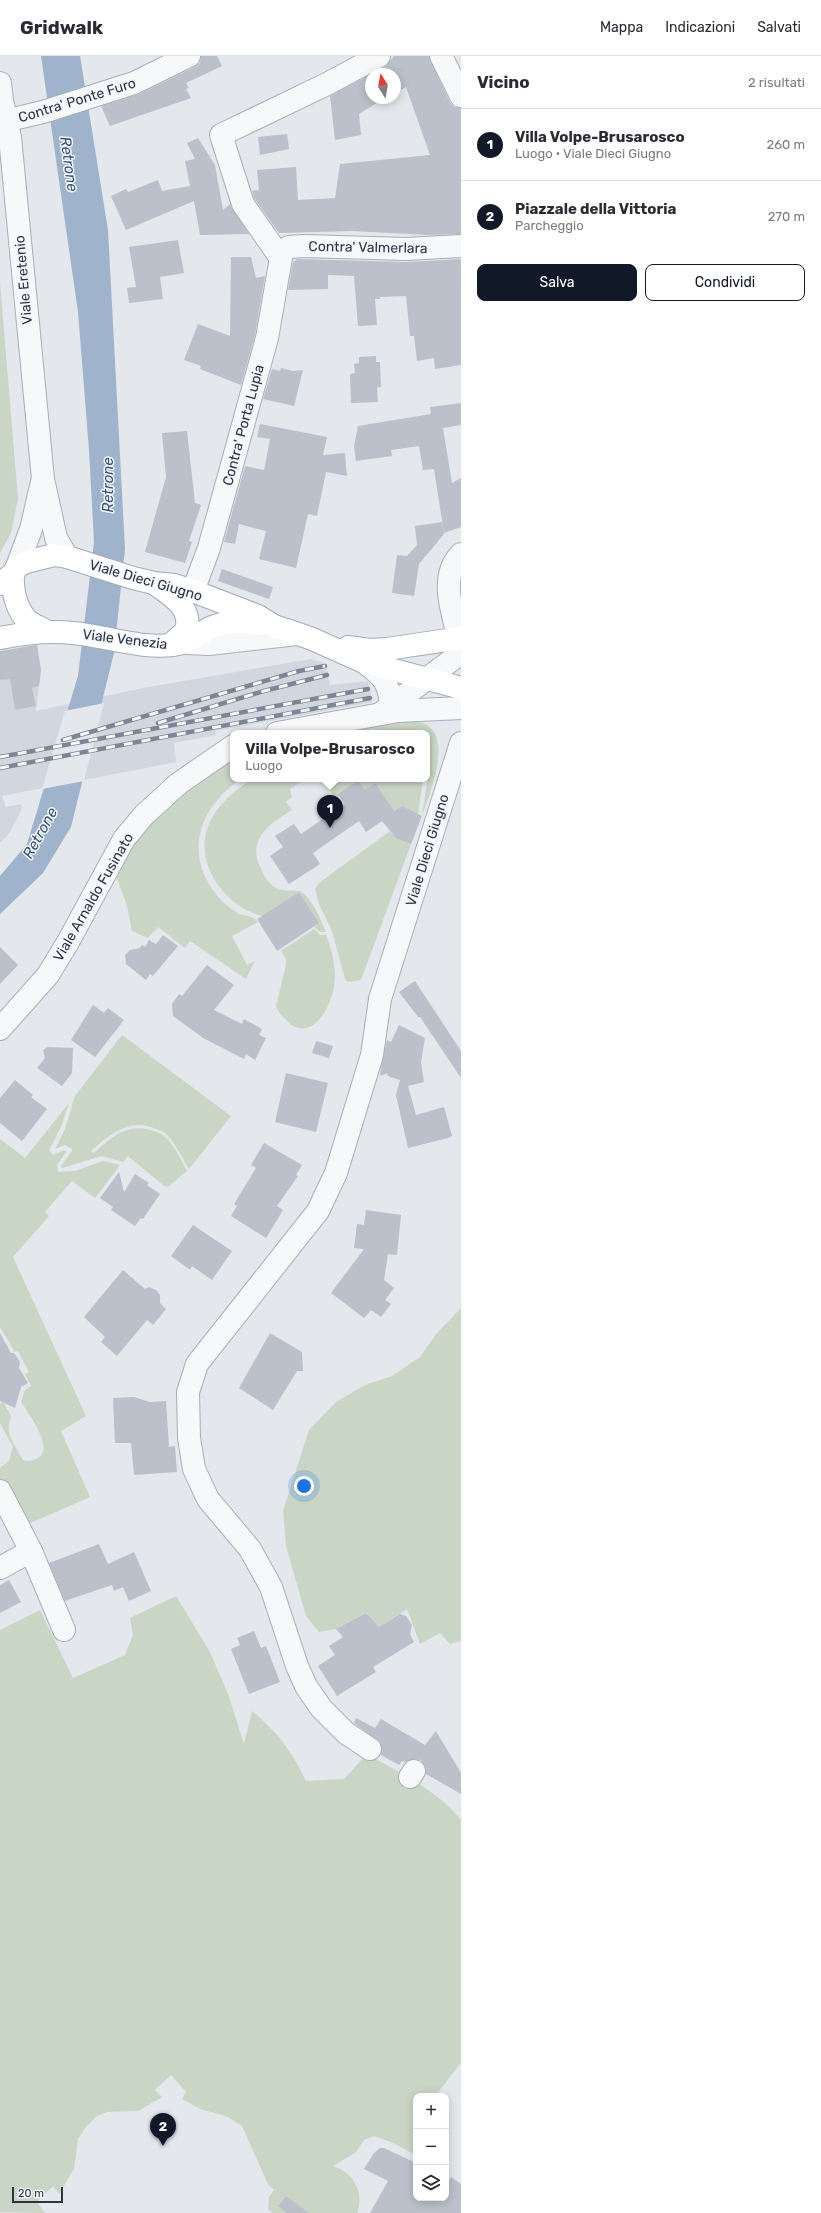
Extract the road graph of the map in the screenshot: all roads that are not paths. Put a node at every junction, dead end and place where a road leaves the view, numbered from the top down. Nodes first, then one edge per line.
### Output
1 (379, 56) edge
2 (441, 56) edge
3 (181, 58) edge
4 (0, 83) edge
5 (461, 96) edge
6 (4, 122) edge
7 (461, 246) edge
8 (280, 256) junction
9 (43, 479) junction
10 (461, 554) edge
11 (73, 559) junction
12 (10, 575) edge
13 (154, 583) junction
14 (193, 591) junction
15 (274, 626) junction
16 (48, 632) junction
17 (304, 636) junction
18 (0, 638) edge
19 (460, 643) edge
20 (178, 644) junction
21 (364, 662) junction
22 (425, 680) junction
23 (461, 688) edge
24 (461, 708) edge
25 (385, 709) junction
26 (290, 730) edge
27 (461, 743) edge
28 (230, 748) edge
29 (0, 1029) edge
30 (0, 1490) edge
31 (31, 1551) junction
32 (0, 1568) edge
33 (64, 1630) dead end
34 (370, 1749) dead end

1 - 8 street
2 - 5 street
3 - 6 street, Contra' Ponte Furo
4 - 6 street, Viale Eretenio
6 - 9 street, Viale Eretenio
7 - 8 street, Contra' Valmerlara
8 - 14 street, Contra' Porta Lupia
9 - 11 street, Viale Eretenio
9 - 12 street, Viale Eretenio
10 - 19 street
11 - 12 main road, Viale Dieci Giugno
11 - 13 main road, Viale Dieci Giugno
12 - 16 main road
13 - 14 main road, Viale Dieci Giugno
13 - 20 main road
14 - 15 main road, Viale Dieci Giugno
15 - 17 main road, Viale Dieci Giugno
15 - 20 main road, Viale Dieci Giugno
16 - 18 main road, Viale Venezia
16 - 20 main road, Viale Venezia
17 - 19 main road, Viale Dieci Giugno
17 - 20 street, Viale Venezia
17 - 21 main road, Viale Dieci Giugno
19 - 22 street
21 - 22 main road, Viale Dieci Giugno
21 - 25 street
22 - 23 main road, Viale Dieci Giugno
22 - 25 street
24 - 25 street
25 - 26 street
27 - 34 street, Viale Dieci Giugno
28 - 29 street, Viale Arnaldo Fusinato
30 - 31 street
31 - 32 street
31 - 33 street

